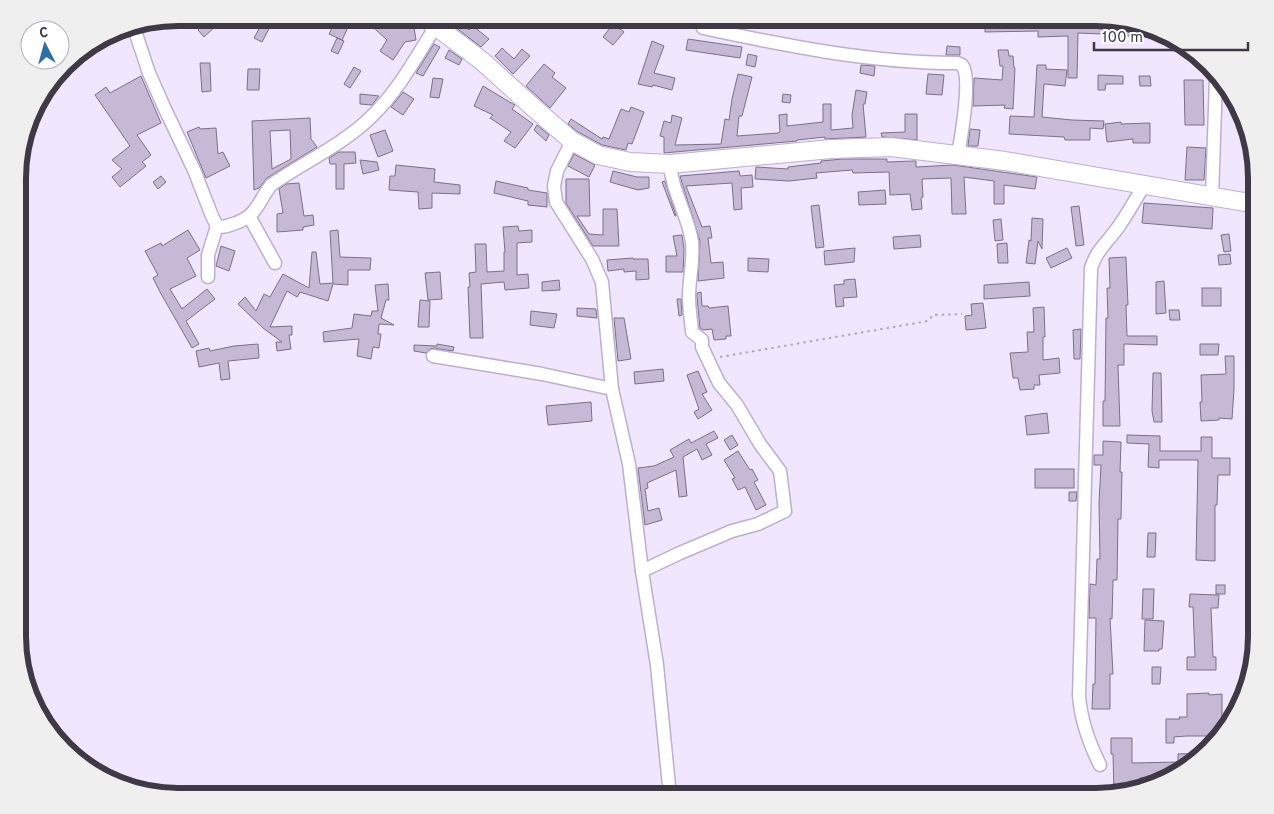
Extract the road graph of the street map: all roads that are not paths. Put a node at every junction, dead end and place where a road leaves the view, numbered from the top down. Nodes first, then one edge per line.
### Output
1 (429, 27) edge
2 (437, 27) edge
3 (703, 28) dead end
4 (135, 33) edge
5 (1216, 86) edge
6 (572, 141) junction
7 (958, 154) junction
8 (670, 164) junction
9 (1144, 185) junction
10 (1212, 197) junction
11 (1247, 203) edge
12 (249, 216) junction
13 (218, 226) junction
14 (275, 263) dead end
15 (208, 277) dead end
16 (433, 356) dead end
17 (612, 389) junction
18 (642, 571) junction
19 (1100, 765) dead end
20 (669, 787) edge

1 - 12 street
2 - 6 street
3 - 7 street
4 - 13 street
5 - 10 street
6 - 8 street
6 - 17 street
7 - 8 street
7 - 9 street
8 - 18 street
9 - 10 street
9 - 19 street
10 - 11 street
12 - 13 street
12 - 14 street
13 - 15 street
16 - 17 street
17 - 18 street
18 - 20 street

